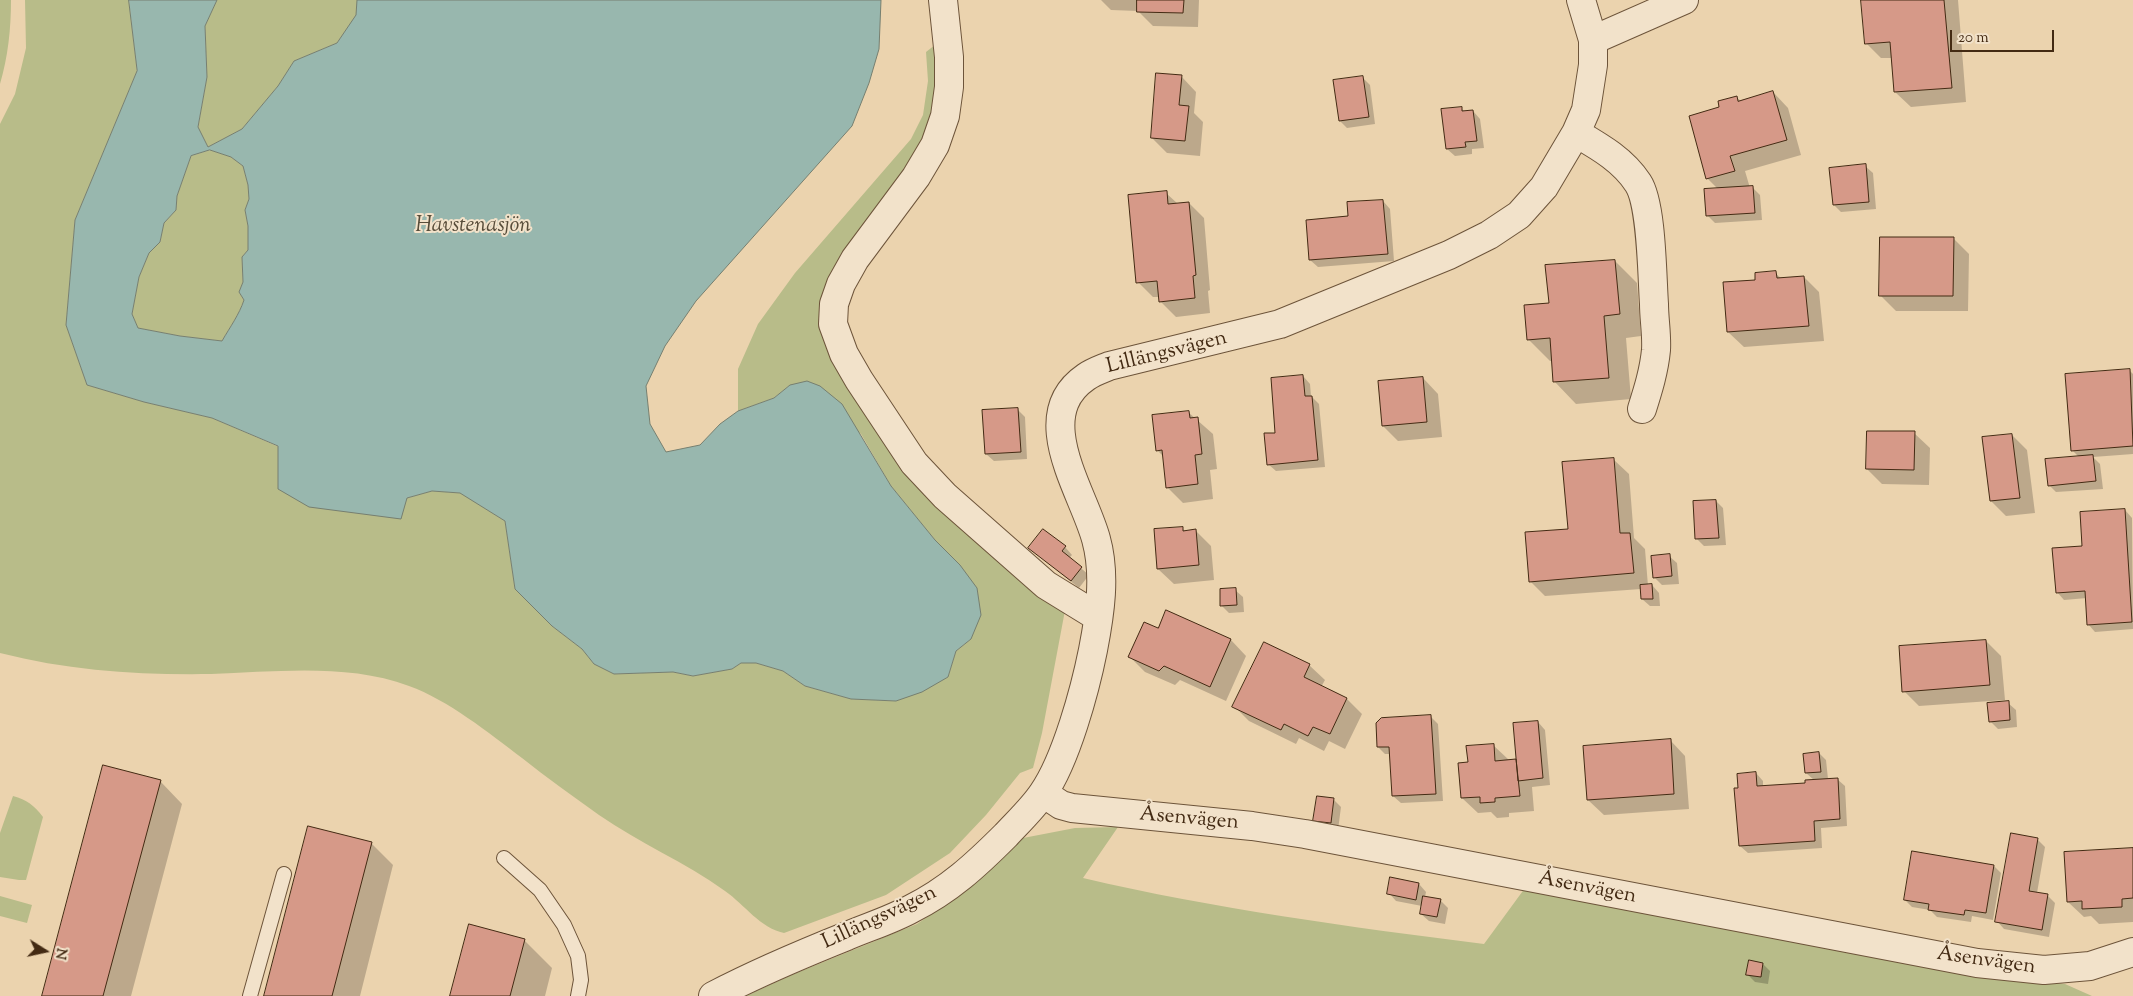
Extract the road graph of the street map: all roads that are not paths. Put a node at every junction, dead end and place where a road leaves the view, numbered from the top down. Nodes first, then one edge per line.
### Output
1 (943, 0) edge
2 (1581, 0) edge
3 (1684, 0) edge
4 (1593, 40) junction
5 (1576, 133) junction
6 (1642, 409) dead end
7 (1098, 617) junction
8 (1043, 793) junction
9 (504, 858) dead end
10 (284, 874) dead end
11 (2133, 952) edge
12 (250, 996) edge
13 (578, 996) edge
14 (714, 996) edge

1 - 7 street
2 - 4 street, Lillängsvägen
3 - 4 street
4 - 5 street, Lillängsvägen
5 - 6 street
5 - 7 street, Lillängsvägen
7 - 8 street, Lillängsvägen
8 - 11 street, Åsenvägen
8 - 14 street, Lillängsvägen
9 - 13 lane
10 - 12 lane

